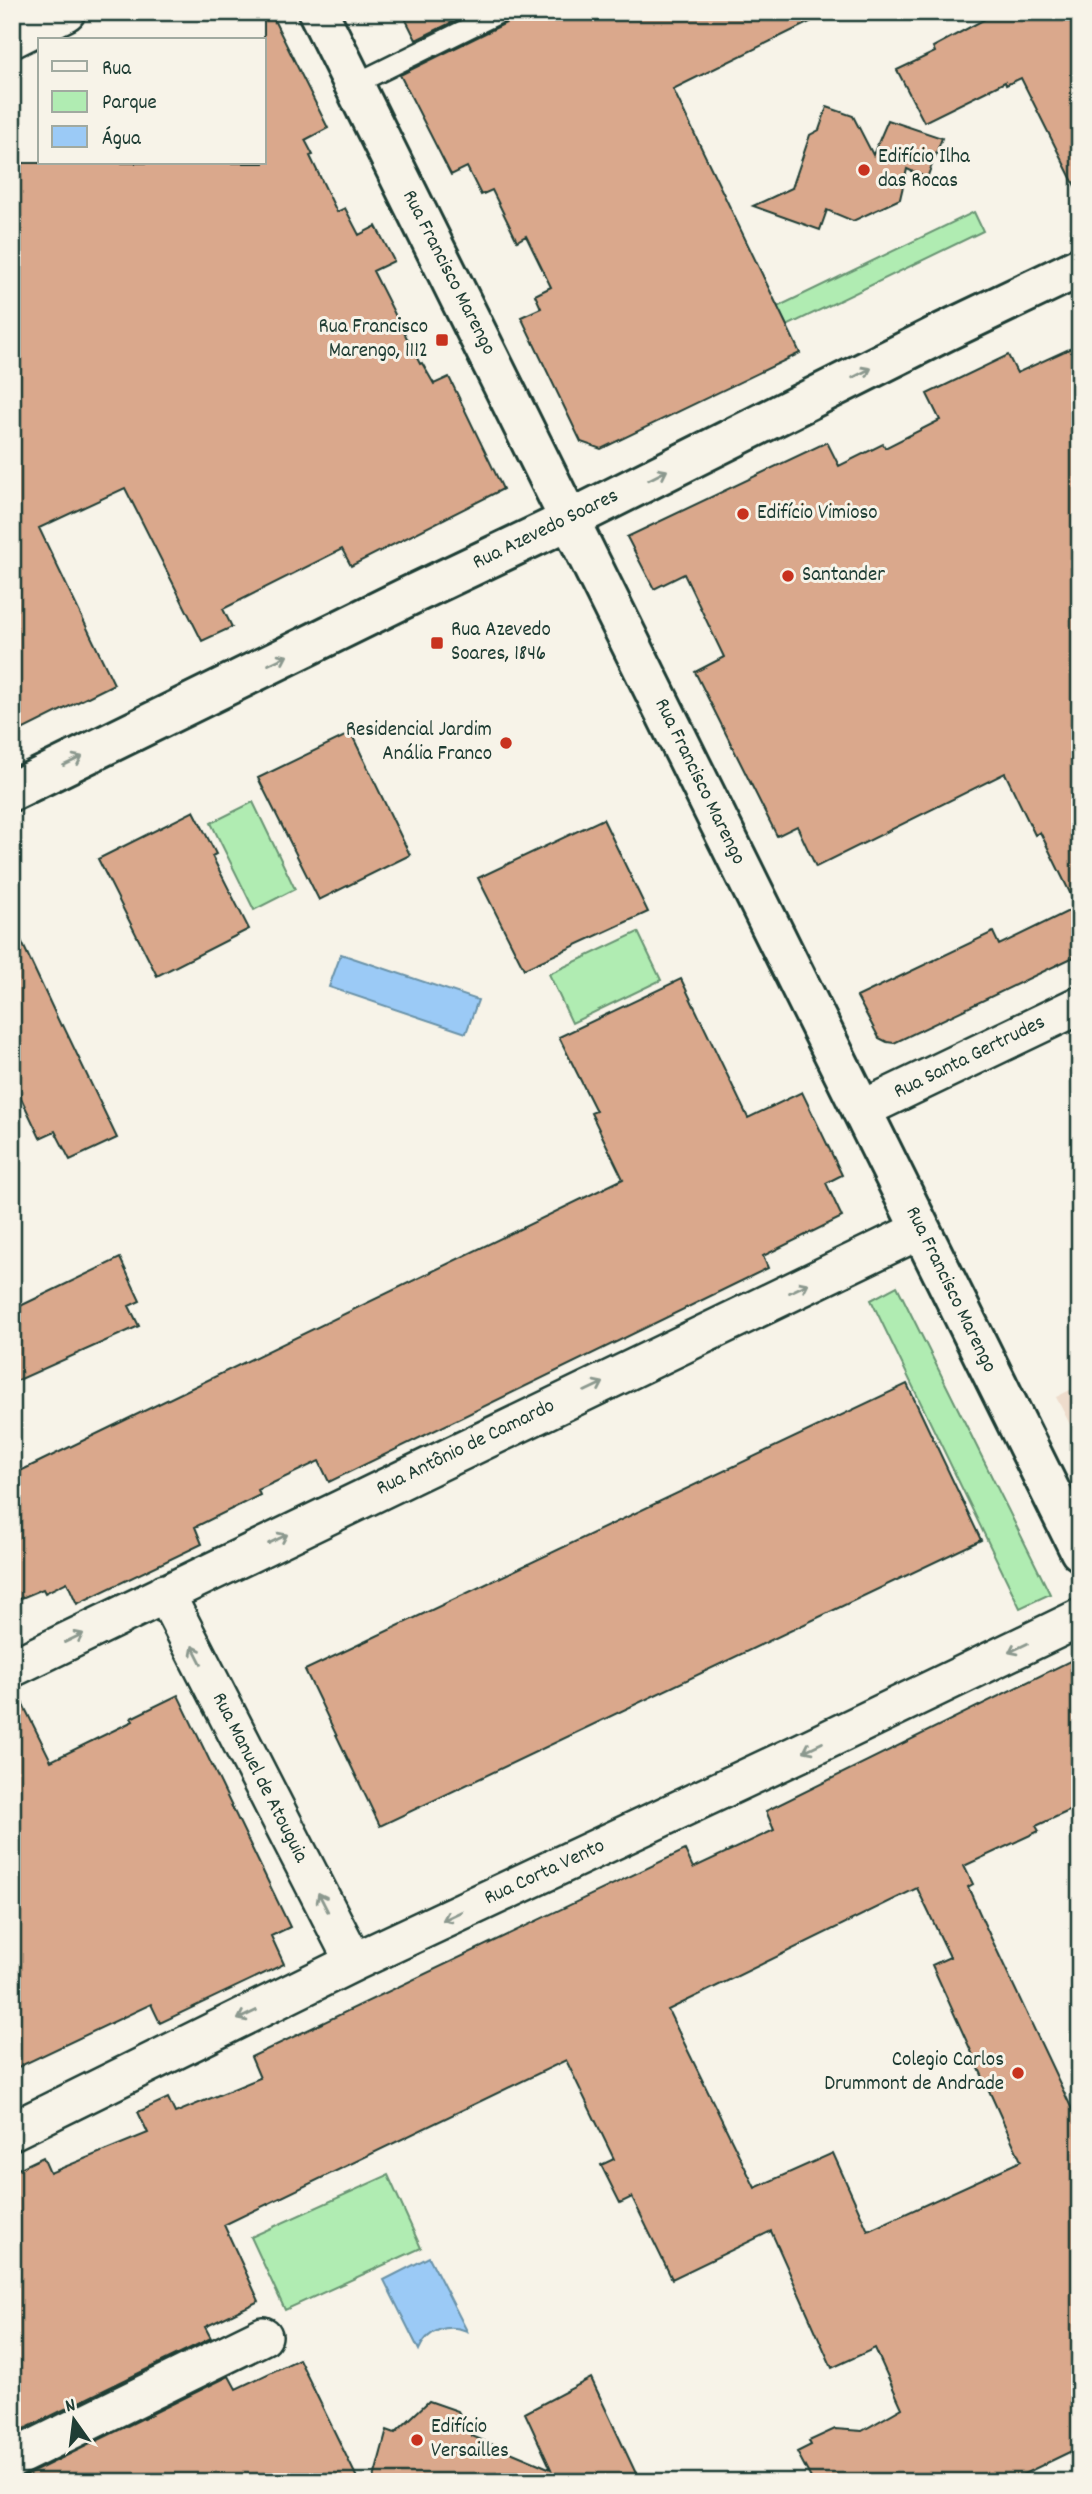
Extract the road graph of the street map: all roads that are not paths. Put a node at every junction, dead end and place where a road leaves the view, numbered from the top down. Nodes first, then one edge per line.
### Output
1 (66, 12) edge
2 (318, 12) edge
3 (501, 12) edge
4 (12, 39) edge
5 (353, 85) junction
6 (1080, 267) edge
7 (569, 520) junction
8 (12, 791) edge
9 (1080, 1005) edge
10 (861, 1111) junction
11 (920, 1230) junction
12 (1080, 1551) edge
13 (165, 1593) junction
14 (1080, 1618) edge
15 (12, 1668) edge
16 (354, 1962) junction
17 (12, 2131) edge
18 (263, 2336) dead end
19 (12, 2459) edge

1 - 4 street
2 - 5 street, Rua Francisco Marengo
3 - 5 lane
5 - 7 street, Rua Francisco Marengo
7 -> 6 street, Rua Azevedo Soares
8 -> 7 street, Rua Azevedo Soares
7 - 10 street, Rua Francisco Marengo
9 - 10 street, Rua Santa Gertrudes
10 - 11 street, Rua Francisco Marengo
11 - 12 street, Rua Francisco Marengo
13 -> 11 street, Rua Antônio de Camardo
15 -> 13 street, Rua Antônio de Camardo
16 -> 13 street, Rua Manuel de Atouguia
14 -> 16 street, Rua Corta Vento
16 -> 17 street, Rua Corta Vento
18 - 19 street

